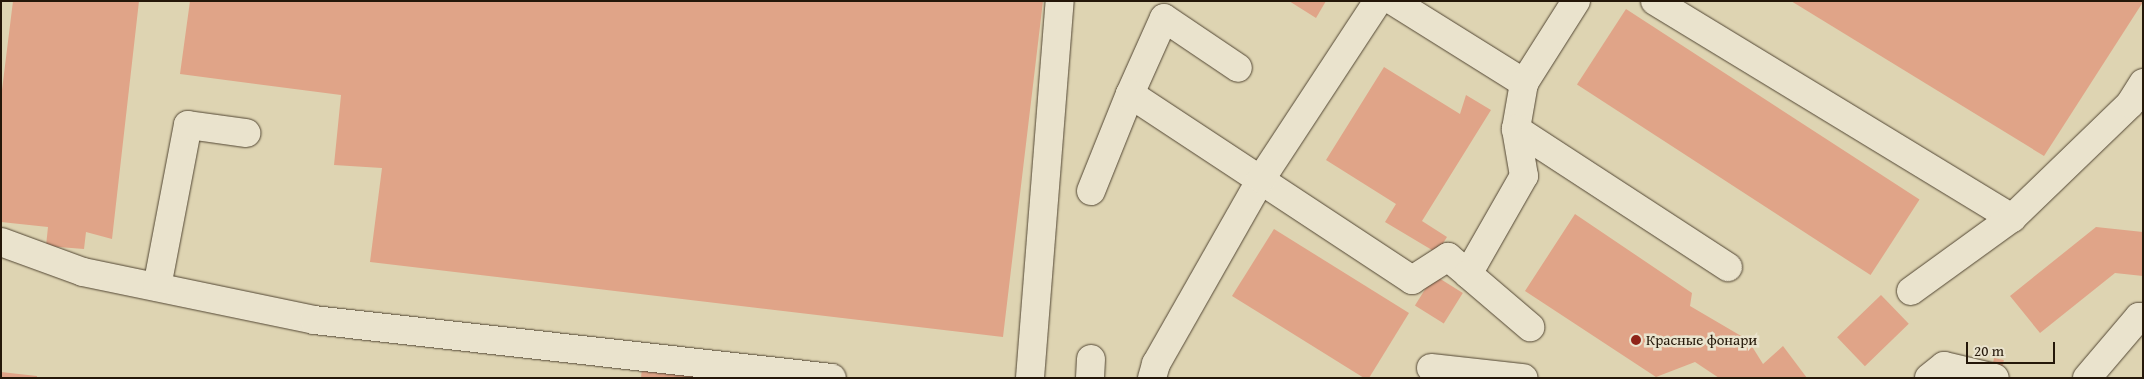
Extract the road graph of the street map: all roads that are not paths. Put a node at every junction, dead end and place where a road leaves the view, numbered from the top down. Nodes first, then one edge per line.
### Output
1 (1060, 1) edge
2 (1378, 1) edge
3 (1393, 1) edge
4 (1576, 1) edge
5 (1655, 1) edge
6 (1238, 68) dead end
7 (1524, 83) junction
8 (2143, 83) edge
9 (1130, 94) junction
10 (1516, 130) junction
11 (246, 133) dead end
12 (1261, 179) junction
13 (1091, 191) dead end
14 (2012, 218) junction
15 (1, 242) edge
16 (1728, 267) dead end
17 (1468, 274) junction
18 (157, 287) junction
19 (1911, 291) dead end
20 (2143, 317) edge
21 (1530, 327) dead end
22 (1431, 368) dead end
23 (832, 378) edge
24 (1030, 378) edge
25 (1152, 378) edge
26 (1523, 378) edge
27 (1928, 378) edge
28 (1996, 378) edge
29 (2087, 378) edge

1 - 24 lane
2 - 12 lane
3 - 7 lane
4 - 7 lane
5 - 14 lane
6 - 9 lane
7 - 10 lane
8 - 14 lane
9 - 12 lane
9 - 13 lane
10 - 16 lane
10 - 17 lane
11 - 18 lane
12 - 17 lane
12 - 25 lane
14 - 19 lane
15 - 18 lane
17 - 21 lane
18 - 23 lane
20 - 29 lane
22 - 26 lane
27 - 28 lane

